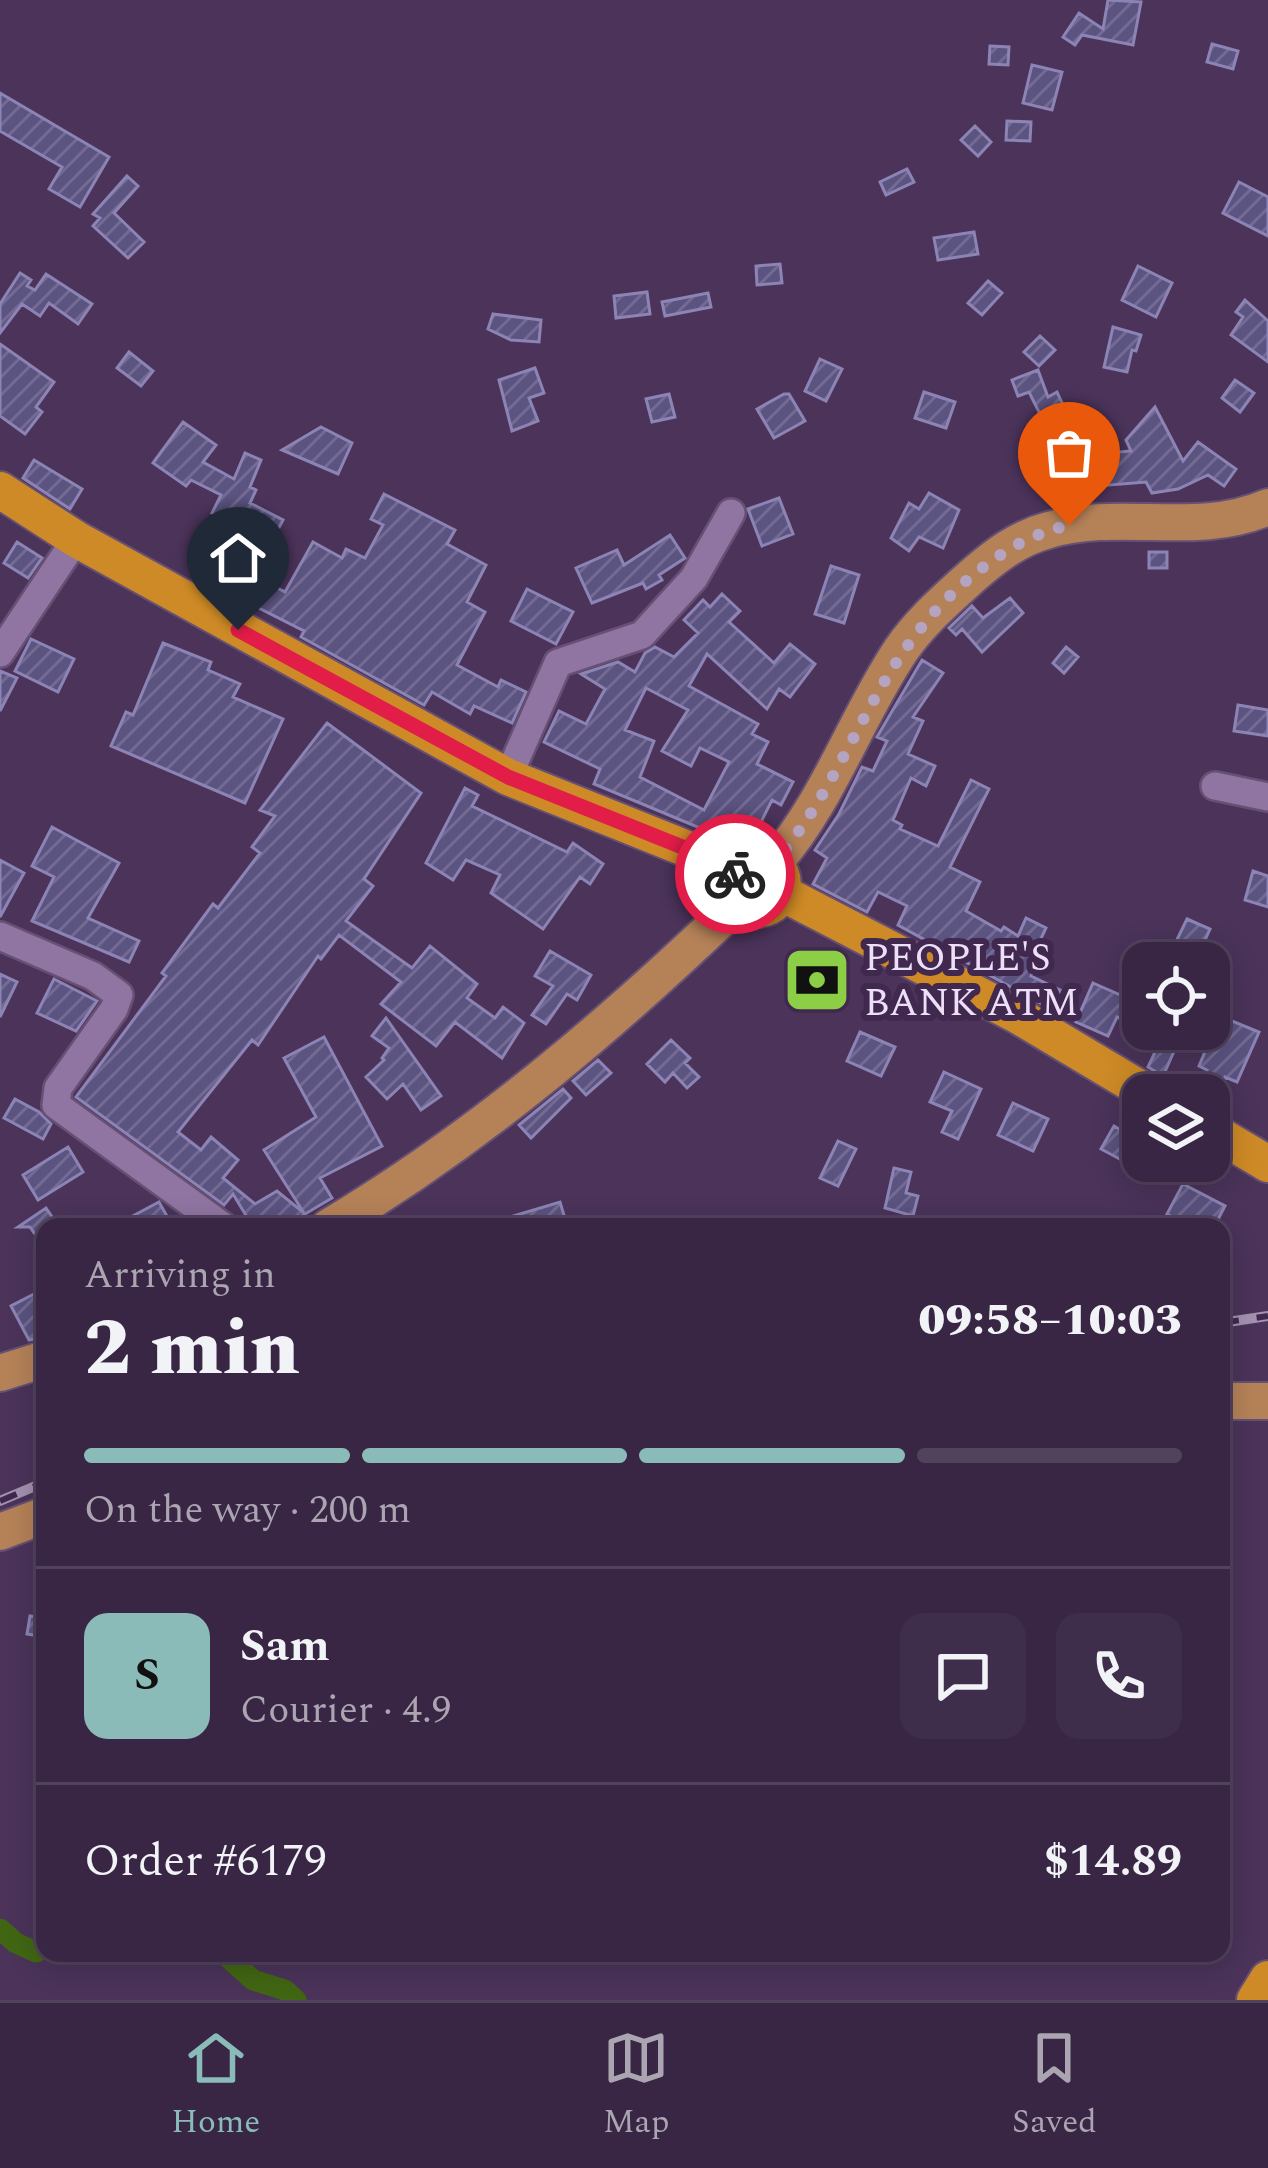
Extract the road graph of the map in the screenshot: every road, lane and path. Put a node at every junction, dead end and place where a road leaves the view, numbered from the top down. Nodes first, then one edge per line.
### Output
1 (0, 490) edge
2 (1268, 508) edge
3 (731, 513) dead end
4 (76, 538) junction
5 (0, 653) edge
6 (508, 777) junction
7 (1215, 787) dead end
8 (1268, 797) edge
9 (758, 882) junction
10 (0, 937) edge
11 (1122, 1078) edge
12 (1230, 1142) edge
13 (1268, 1164) edge
14 (212, 1218) edge
15 (343, 1218) edge
16 (36, 1362) edge
17 (0, 1373) edge
18 (1230, 1401) edge
19 (1268, 1401) edge
20 (36, 1518) edge
21 (0, 1532) edge
22 (1268, 1979) edge
23 (1255, 2000) edge

1 - 4 highway
2 - 9 main road
3 - 6 street
4 - 5 street
4 - 6 highway
6 - 9 highway
7 - 8 street
9 - 11 highway
9 - 15 main road
10 - 14 street
12 - 13 highway
16 - 17 main road
18 - 19 main road
20 - 21 main road
22 - 23 highway

